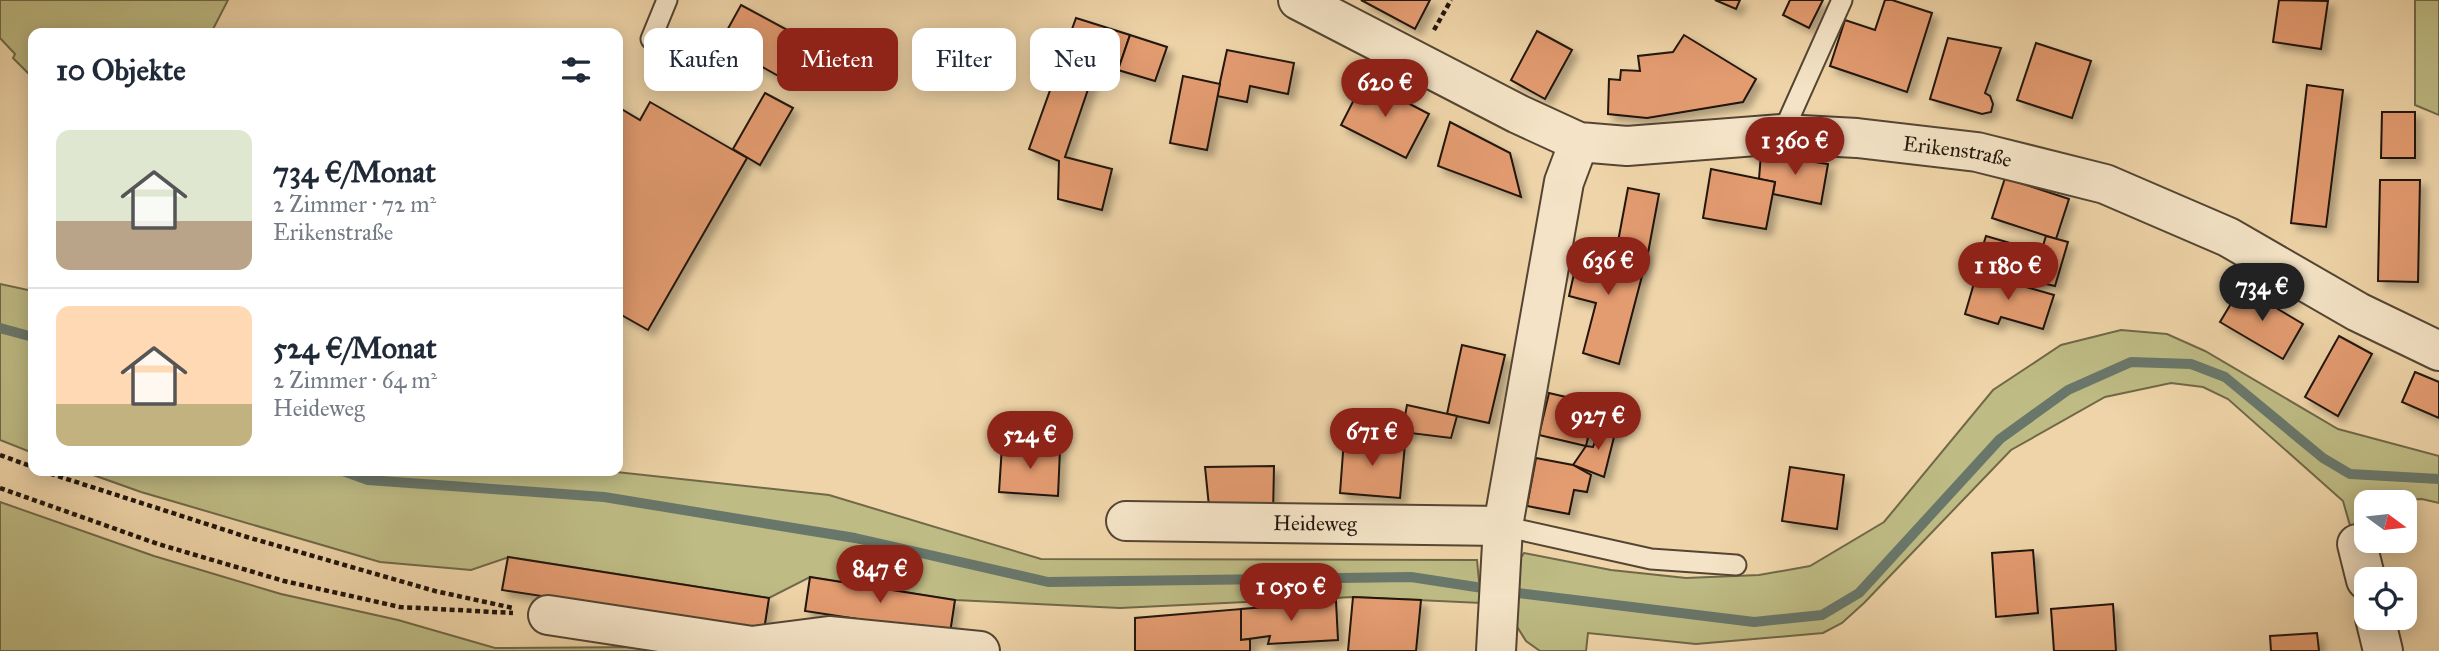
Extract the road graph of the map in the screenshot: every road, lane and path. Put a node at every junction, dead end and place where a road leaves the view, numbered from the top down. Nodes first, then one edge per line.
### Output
1 (667, 0) edge
2 (1298, 0) edge
3 (1842, 0) edge
4 (656, 28) edge
5 (1782, 134) junction
6 (1579, 142) junction
7 (2439, 351) edge
8 (0, 455) edge
9 (28, 465) edge
10 (58, 476) edge
11 (0, 488) edge
12 (1126, 521) dead end
13 (1503, 526) junction
14 (1736, 565) dead end
15 (548, 615) junction
16 (2378, 630) edge
17 (980, 651) edge
18 (1496, 651) edge
19 (2383, 651) edge

1 - 4 lane
2 - 6 street, Erikenstraße
3 - 5 lane
5 - 6 street, Erikenstraße
5 - 7 street, Erikenstraße
6 - 13 street
8 - 9 path
10 - 15 path
11 - 15 path
12 - 13 street, Heideweg
13 - 14 lane
13 - 18 street
15 - 17 street
16 - 19 street

